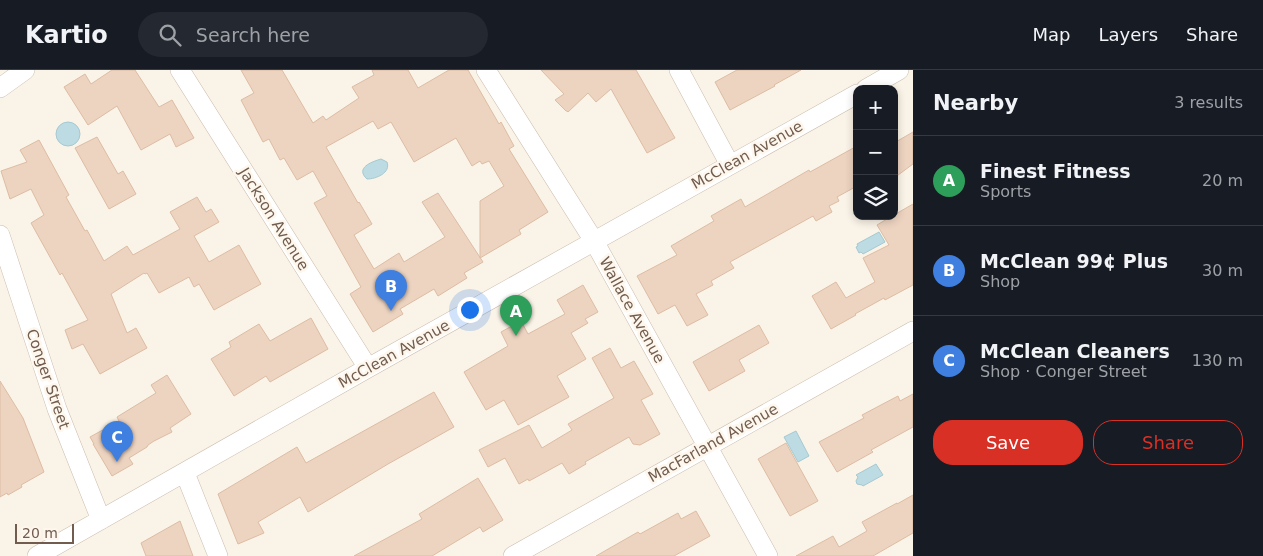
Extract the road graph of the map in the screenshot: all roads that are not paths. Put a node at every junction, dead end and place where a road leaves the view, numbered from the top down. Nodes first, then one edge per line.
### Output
1 (25, 70) edge
2 (180, 70) edge
3 (486, 70) edge
4 (679, 70) edge
5 (899, 70) edge
6 (880, 75) edge
7 (870, 85) edge
8 (0, 88) edge
9 (853, 96) edge
10 (730, 165) junction
11 (0, 235) edge
12 (594, 242) junction
13 (913, 331) edge
14 (368, 368) junction
15 (707, 446) junction
16 (184, 473) junction
17 (101, 520) junction
18 (37, 556) edge
19 (218, 556) edge
20 (513, 556) edge
21 (768, 556) edge

1 - 8 street
2 - 14 street, Jackson Avenue
3 - 12 street, Wallace Avenue
4 - 10 street
5 - 6 street
6 - 7 street
9 - 10 street, McClean Avenue
10 - 12 street, McClean Avenue
11 - 17 street, Conger Street
12 - 14 street, McClean Avenue
12 - 15 street, Wallace Avenue
13 - 15 street, MacFarland Avenue
14 - 16 street, McClean Avenue
15 - 20 street, MacFarland Avenue
15 - 21 street, Wallace Avenue
16 - 17 street, McClean Avenue
16 - 19 street
17 - 18 street, McClean Avenue

